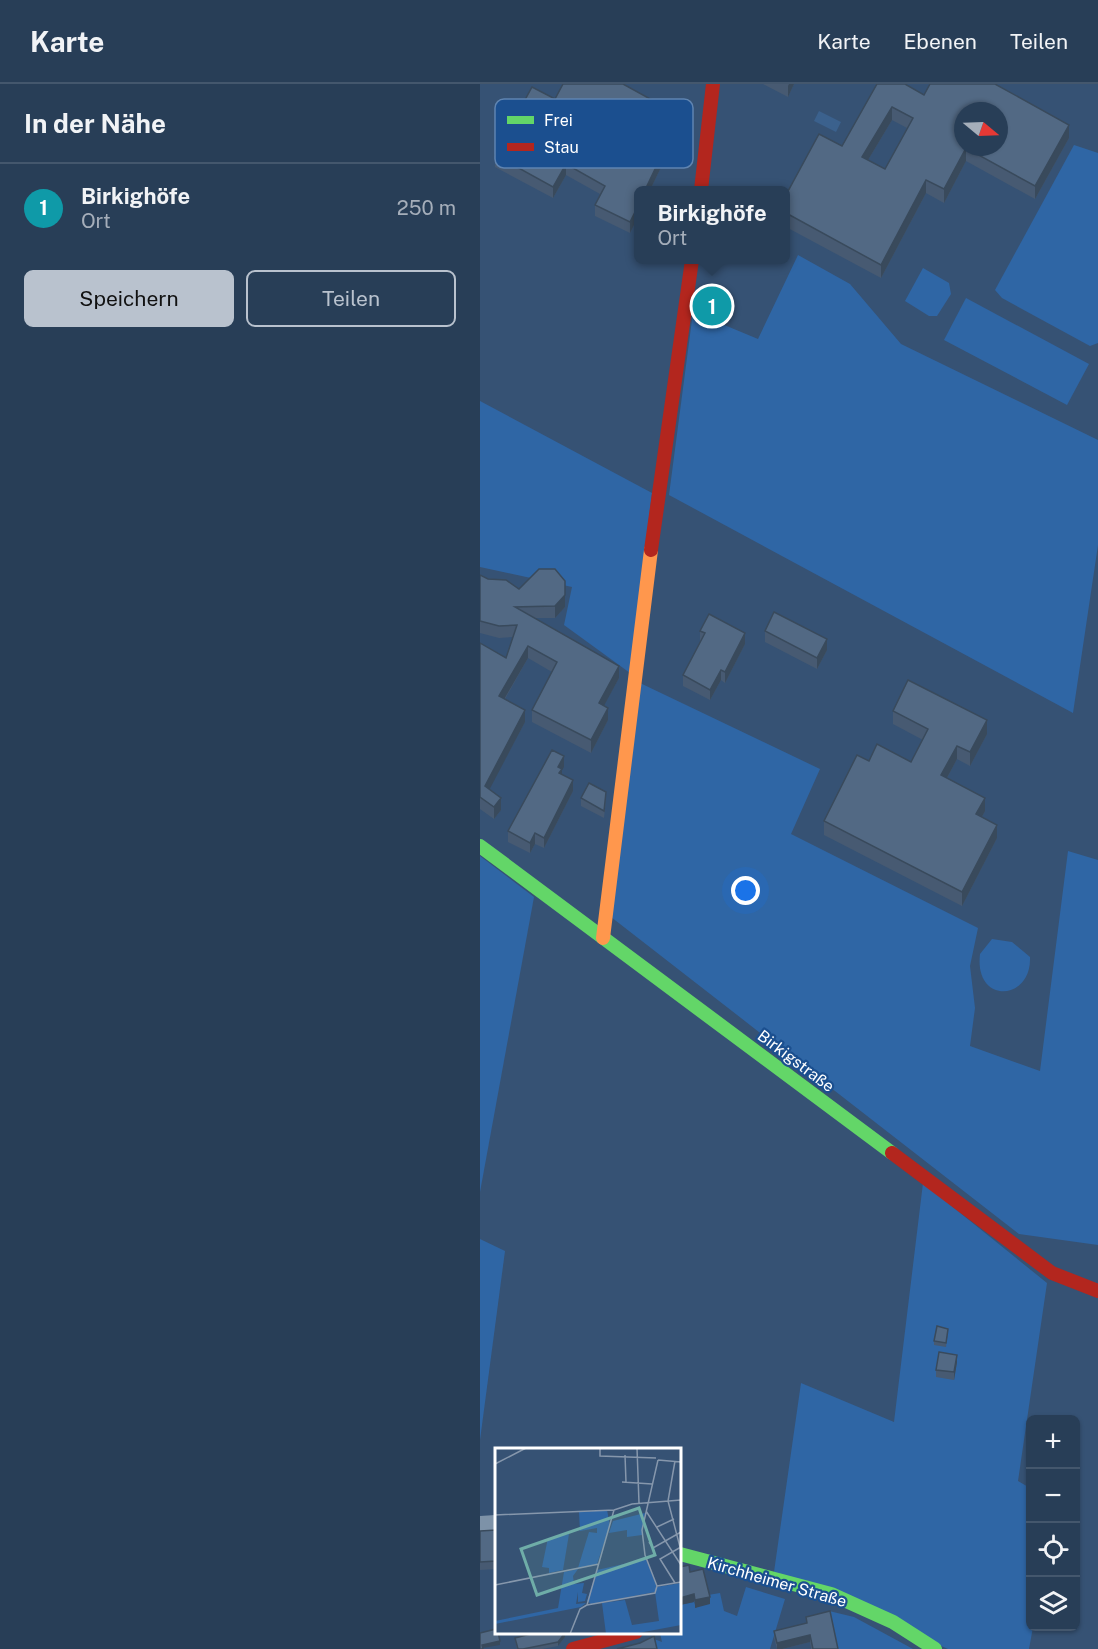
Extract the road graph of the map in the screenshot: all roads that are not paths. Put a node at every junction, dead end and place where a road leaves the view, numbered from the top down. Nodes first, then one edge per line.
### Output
1 (712, 84) edge
2 (701, 186) edge
3 (691, 264) edge
4 (480, 846) edge
5 (603, 938) junction
6 (1098, 1291) edge
7 (495, 1524) edge
8 (480, 1525) edge
9 (681, 1554) edge
10 (629, 1634) edge
11 (573, 1649) edge
12 (935, 1649) edge

1 - 2 street
3 - 5 street
4 - 5 street, Birkigstraße
5 - 6 street, Birkigstraße
7 - 8 street
9 - 12 street, Kirchheimer Straße
10 - 11 street

